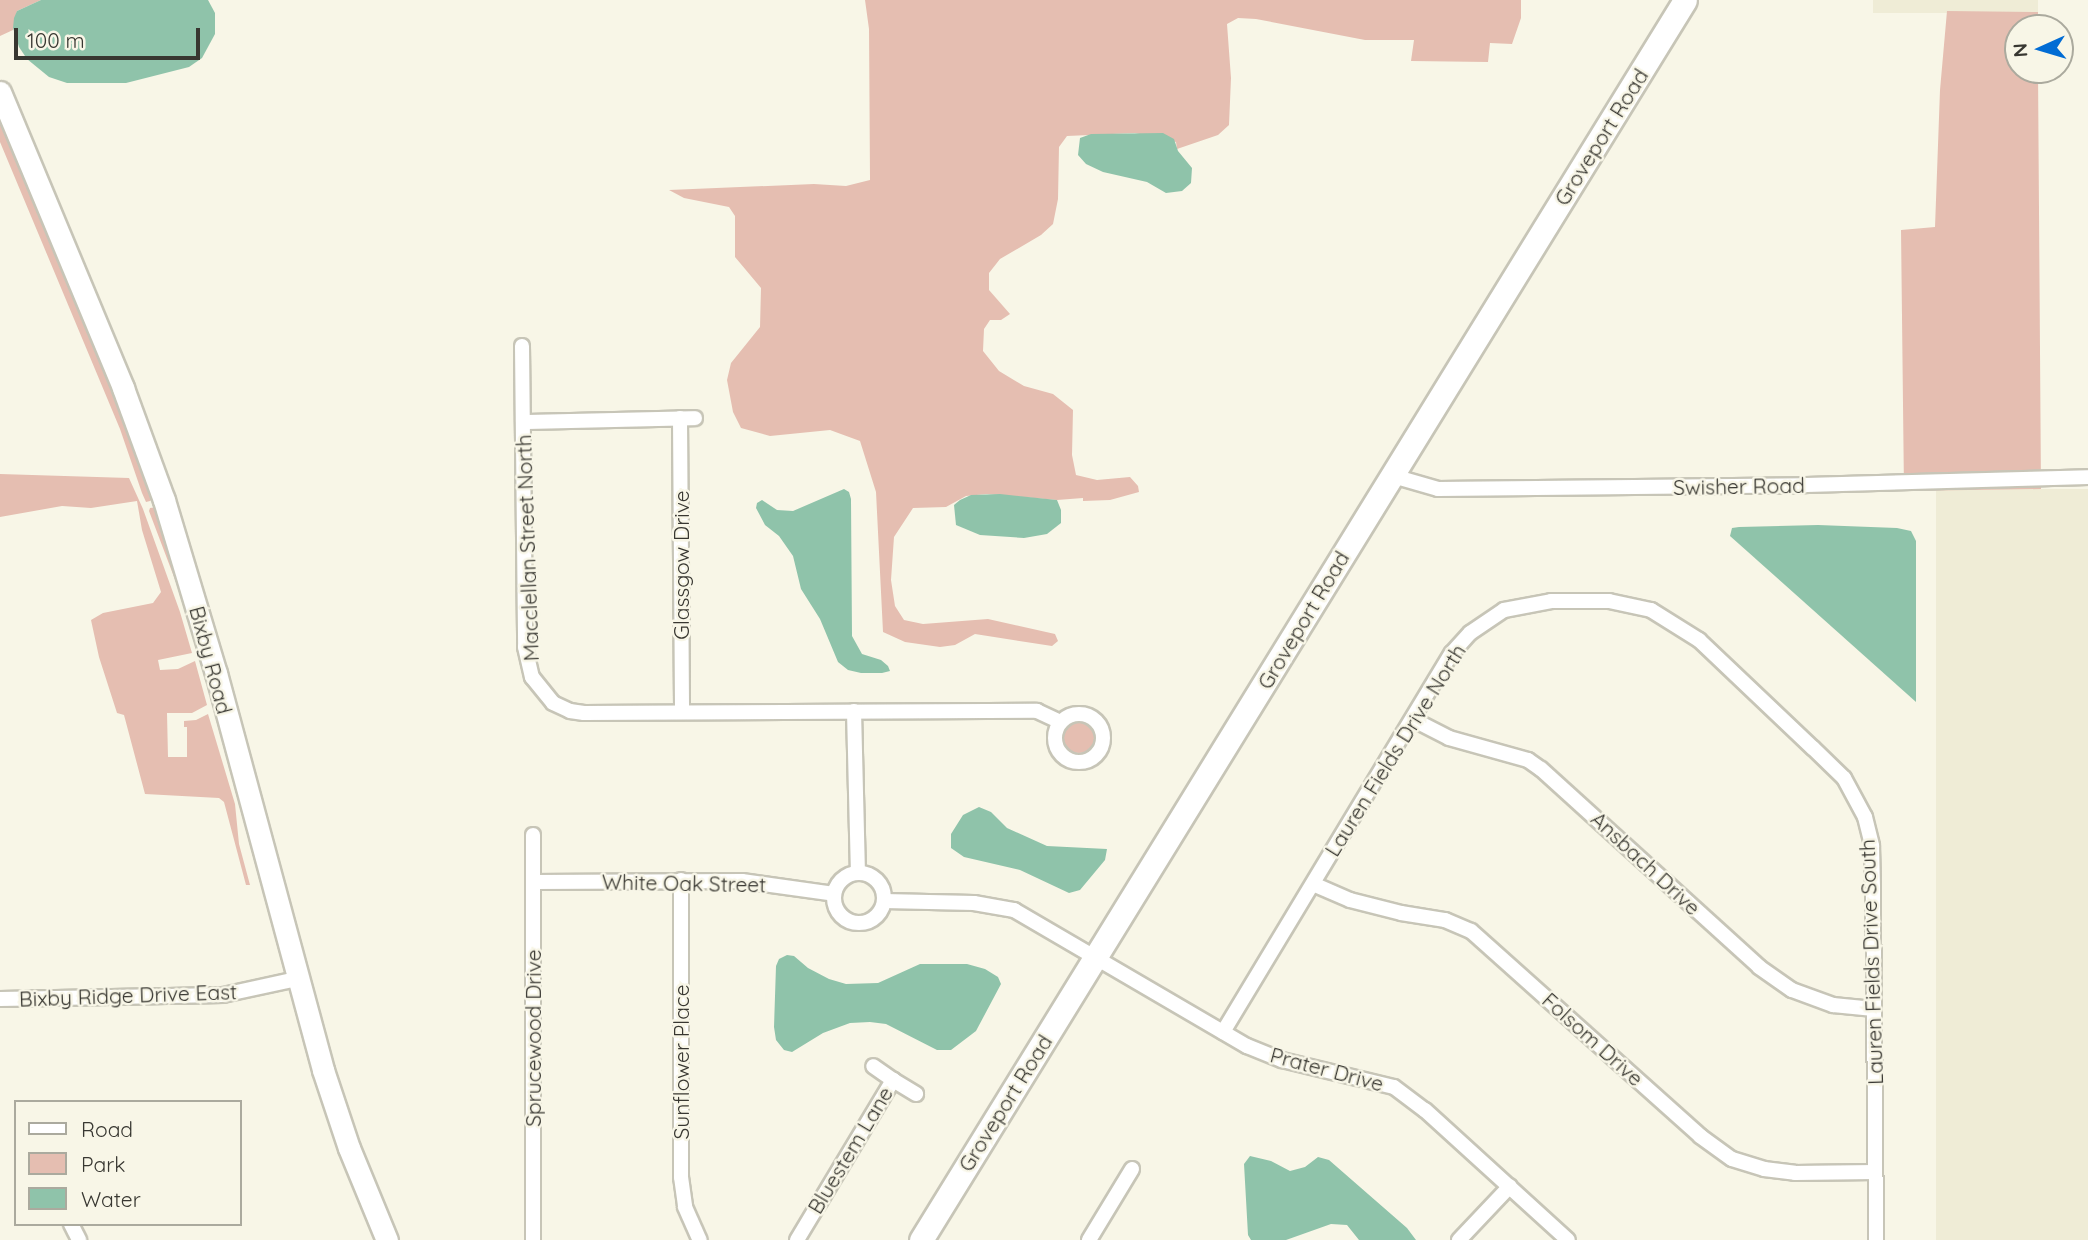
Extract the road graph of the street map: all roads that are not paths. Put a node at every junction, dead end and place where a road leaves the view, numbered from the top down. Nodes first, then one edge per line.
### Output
1 (1685, 0) edge
2 (0, 92) edge
3 (522, 346) dead end
4 (523, 422) junction
5 (1393, 476) junction
6 (2088, 477) edge
7 (1651, 610) joint
8 (854, 711) junction
9 (682, 712) junction
10 (1414, 720) junction
11 (1061, 722) dead end
12 (533, 835) dead end
13 (858, 873) junction
14 (681, 880) junction
15 (534, 882) junction
16 (1313, 884) junction
17 (834, 894) junction
18 (884, 901) junction
19 (1094, 958) junction
20 (297, 979) junction
21 (0, 999) edge
22 (1874, 1009) junction
23 (1223, 1032) junction
24 (873, 1066) dead end
25 (893, 1080) junction
26 (916, 1094) dead end
27 (1132, 1169) dead end
28 (1875, 1172) junction
29 (1510, 1186) junction
30 (387, 1240) edge
31 (533, 1240) edge
32 (700, 1240) edge
33 (797, 1240) edge
34 (921, 1240) edge
35 (1089, 1240) edge
36 (1459, 1240) edge
37 (1569, 1240) edge
38 (1876, 1240) edge

1 - 5 main road, Groveport Road
2 - 20 street, Bixby Road
3 - 4 street, Macclellan Street North
4 - 9 street, Macclellan Street North
4 - 9 street, Glassgow Drive
5 - 6 street, Swisher Road
5 - 19 main road, Groveport Road
7 - 10 street, Lauren Fields Drive North
7 - 22 street, Lauren Fields Drive South
8 - 9 street
8 - 11 street
8 - 13 street
10 - 16 street, Lauren Fields Drive North
10 - 22 street, Ansbach Drive
12 - 15 street, Sprucewood Drive
13 - 17 street
13 - 18 street
14 - 15 street, White Oak Street
14 - 17 street, White Oak Street
14 - 32 street, Sunflower Place
15 - 31 street, Sprucewood Drive
16 - 23 street, Lauren Fields Drive North
16 - 28 street, Folsom Drive
17 - 18 street
18 - 19 street, Prater Drive
19 - 23 street, Prater Drive
19 - 34 main road, Groveport Road
20 - 21 street, Bixby Ridge Drive East
20 - 30 street, Bixby Road
22 - 28 street, Lauren Fields Drive South
23 - 29 street, Prater Drive
24 - 25 street, Bluestem Lane
25 - 26 street
25 - 33 street, Bluestem Lane
27 - 35 street
28 - 38 street, Lauren Fields Drive South
29 - 36 street
29 - 37 street, Prater Drive

